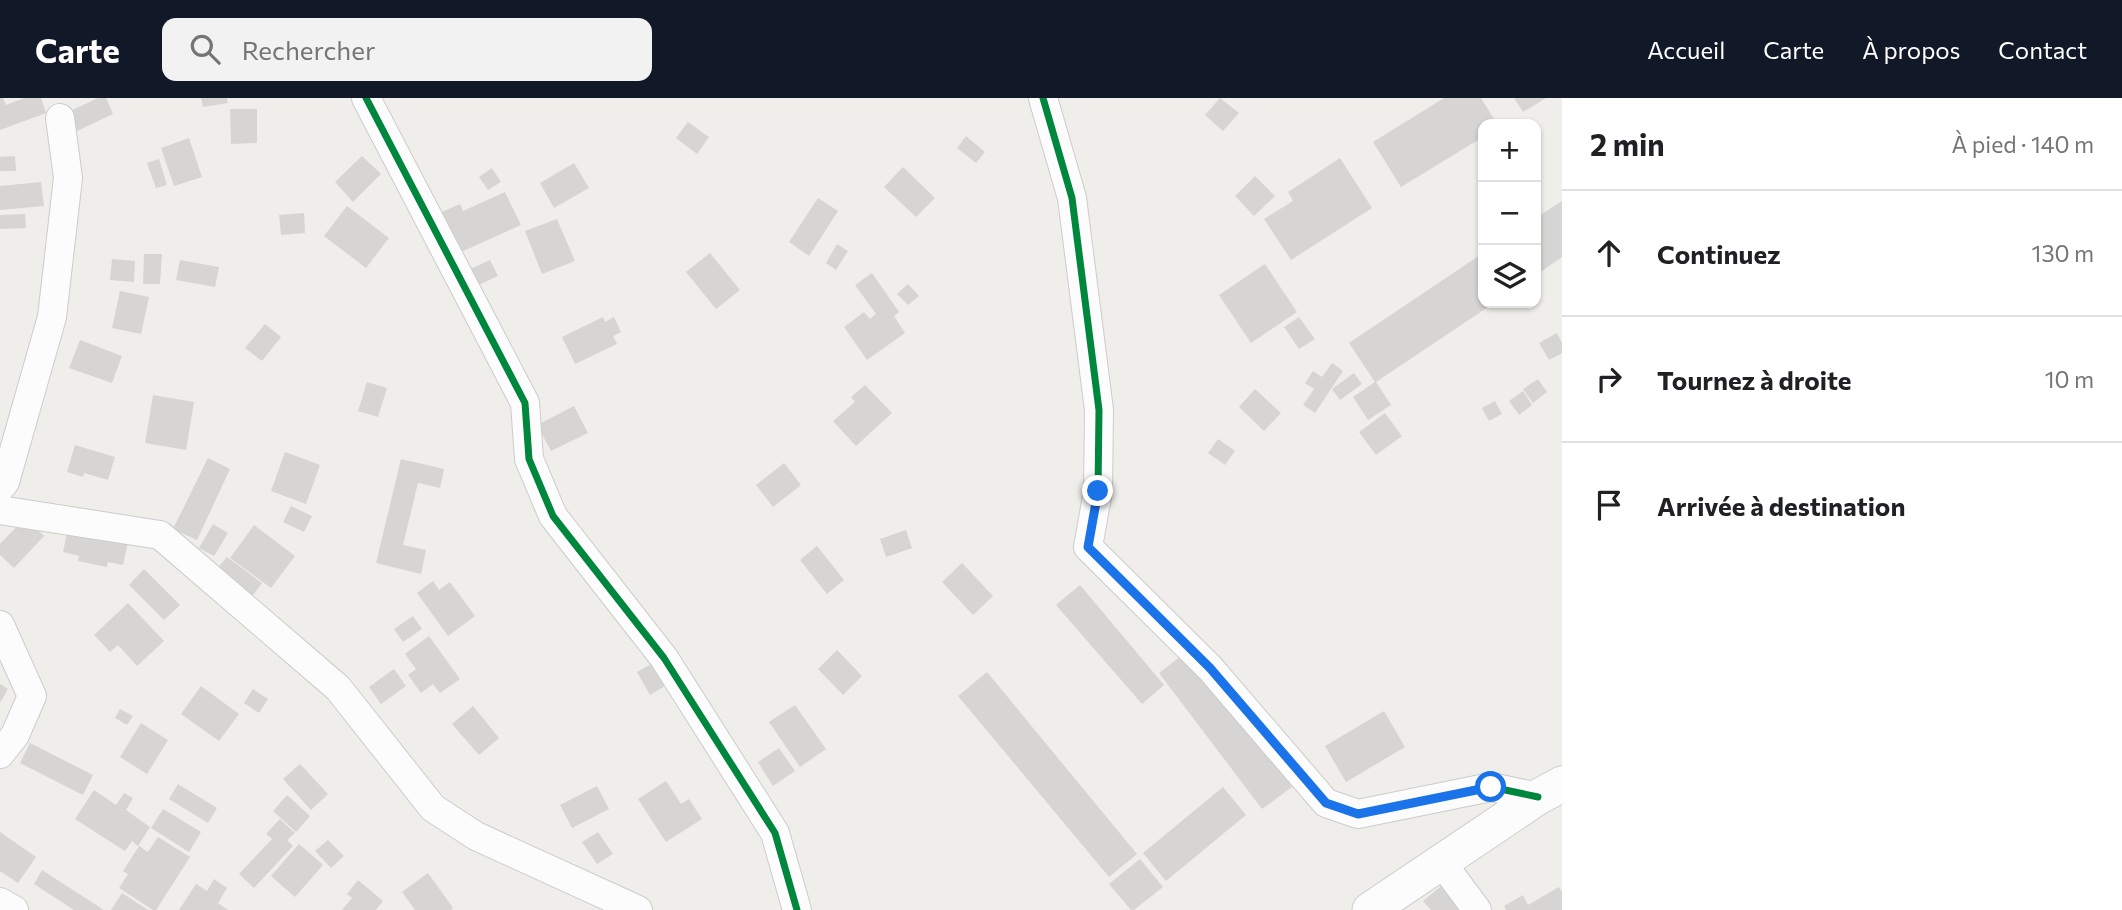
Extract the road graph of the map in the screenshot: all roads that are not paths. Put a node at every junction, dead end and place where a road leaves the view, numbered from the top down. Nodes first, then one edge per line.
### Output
1 (366, 98) edge
2 (1043, 98) edge
3 (60, 118) dead end
4 (0, 488) edge
5 (0, 509) edge
6 (0, 625) edge
7 (0, 754) edge
8 (1550, 791) edge
9 (1442, 863) junction
10 (0, 902) edge
11 (14, 910) edge
12 (638, 910) edge
13 (797, 910) edge
14 (1370, 910) edge
15 (1477, 910) edge

1 - 13 street
2 - 8 street
3 - 4 street
5 - 12 street
6 - 7 street
8 - 9 street
9 - 14 street
9 - 15 street
10 - 11 street

